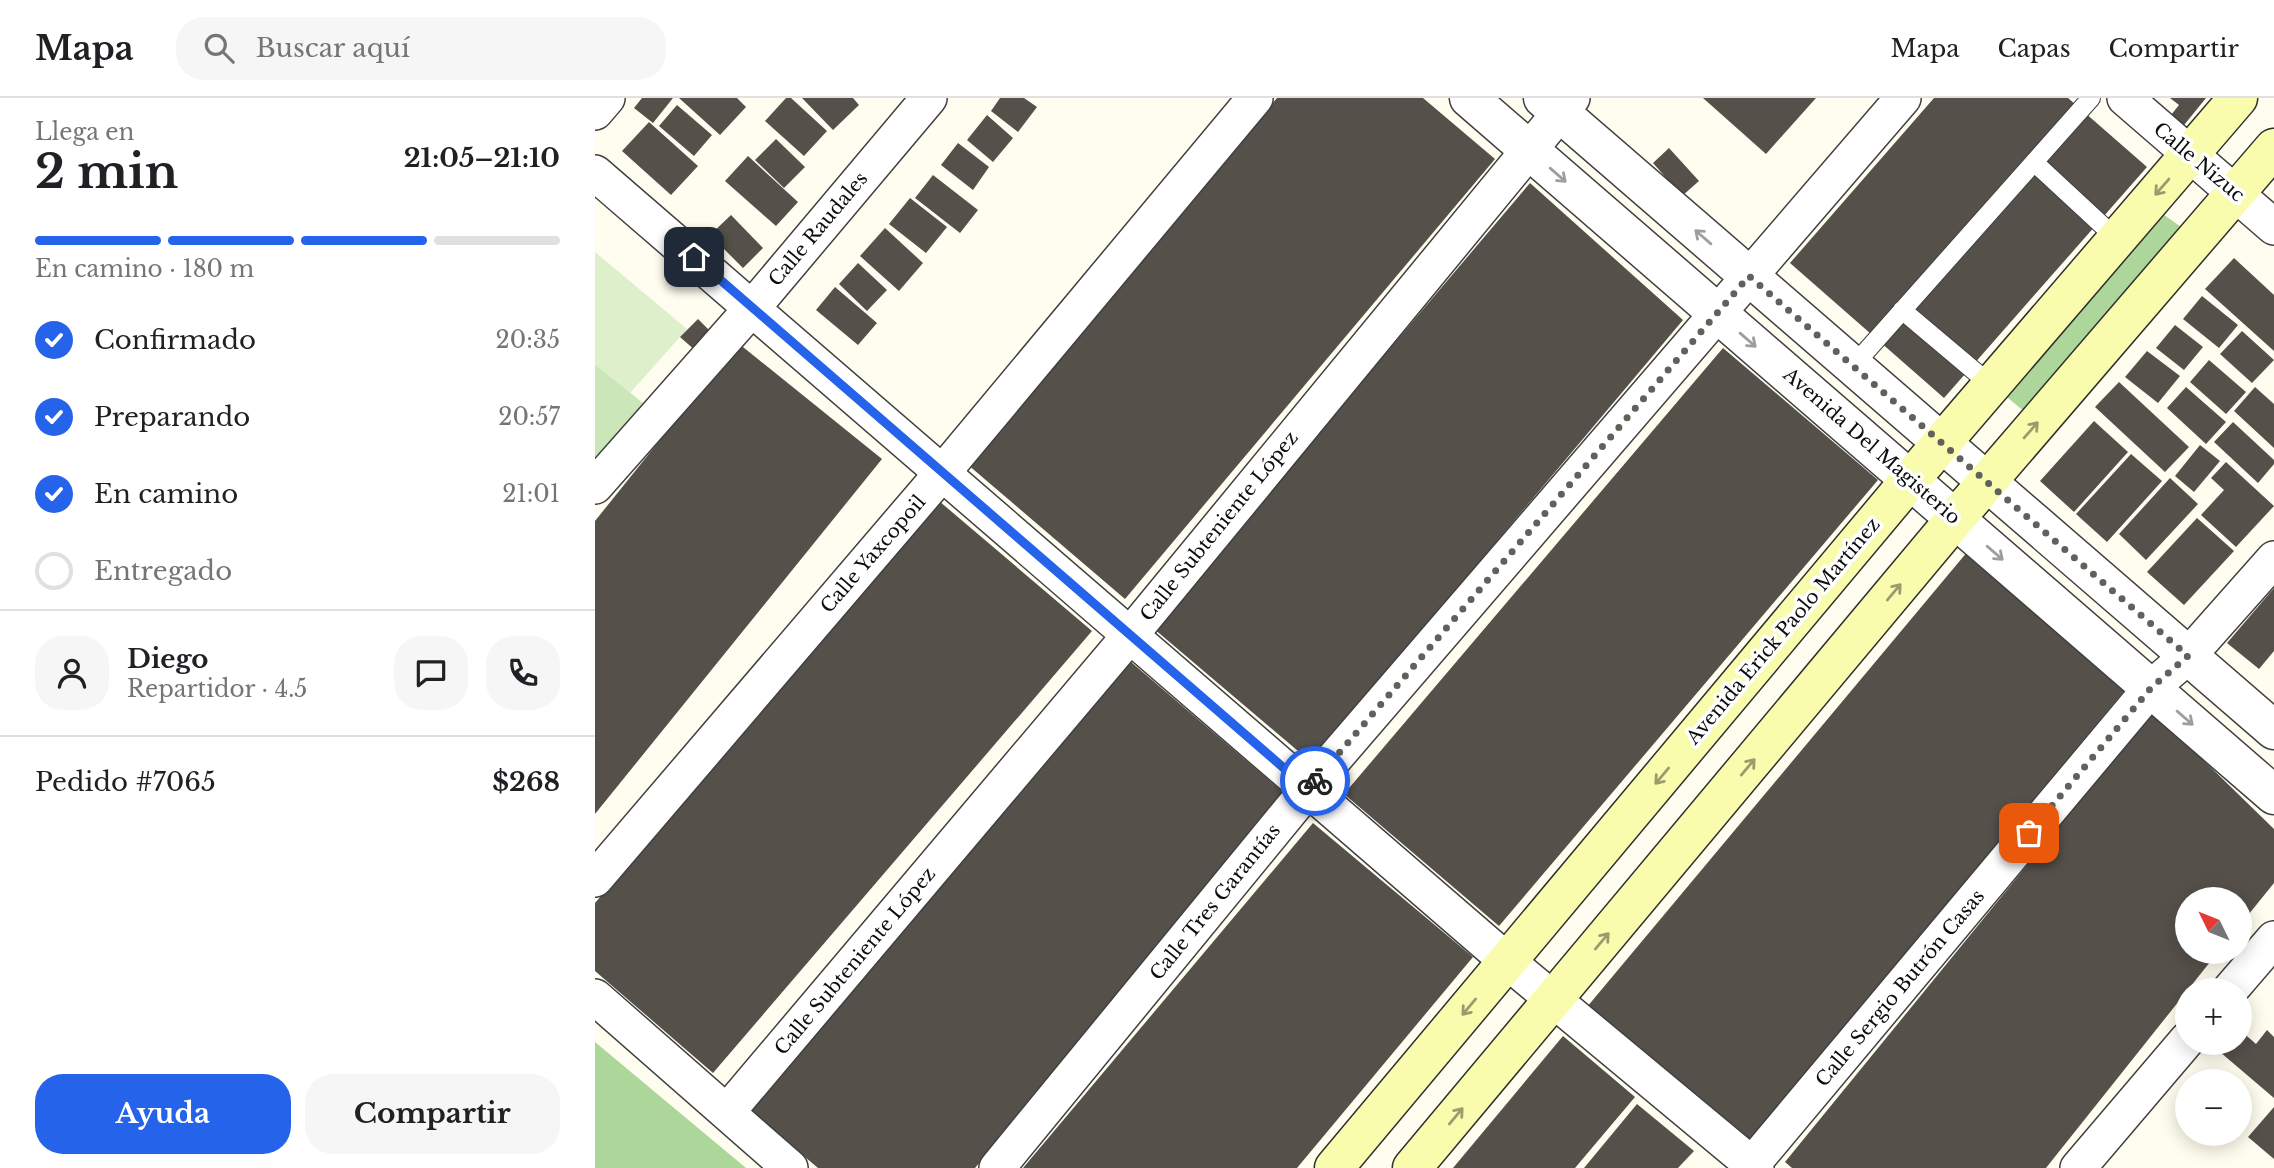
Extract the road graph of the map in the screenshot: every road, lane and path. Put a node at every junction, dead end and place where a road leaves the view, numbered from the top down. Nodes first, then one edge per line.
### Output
1 (607, 98) edge
2 (929, 98) edge
3 (1255, 98) edge
4 (1469, 98) edge
5 (1903, 98) edge
6 (2091, 98) edge
7 (2125, 98) edge
8 (2238, 98) edge
9 (1558, 103) edge
10 (595, 112) edge
11 (2274, 148) edge
12 (1528, 149) junction
13 (2189, 155) junction
14 (2034, 162) junction
15 (595, 173) edge
16 (2236, 193) junction
17 (2274, 226) edge
18 (2117, 239) junction
19 (1749, 276) junction
20 (753, 307) junction
21 (1902, 310) junction
22 (1718, 314) junction
23 (1853, 366) junction
24 (1991, 385) junction
25 (1942, 442) junction
26 (943, 472) junction
27 (1910, 480) junction
28 (1987, 482) junction
29 (595, 486) edge
30 (1955, 519) junction
31 (2274, 559) edge
32 (1131, 634) junction
33 (2188, 656) junction
34 (2151, 688) junction
35 (2274, 730) edge
36 (1308, 789) junction
37 (2274, 795) edge
38 (595, 879) edge
39 (2274, 939) edge
40 (1507, 961) junction
41 (2240, 978) edge
42 (595, 997) edge
43 (1554, 999) junction
44 (2175, 1054) edge
45 (727, 1112) junction
46 (1752, 1167) edge
47 (790, 1168) edge
48 (997, 1168) edge
49 (1334, 1168) edge
50 (1412, 1168) edge
51 (2078, 1168) edge

1 - 10 street
2 - 20 street, Calle Raudales
3 - 26 street, Calle Yaxcopoil
4 - 12 street, Avenida Del Magisterio
5 - 19 street, Calle Tres Garantías
6 - 14 lane
7 - 13 street, Calle Nizuc
8 - 13 main road, Avenida Erick Paolo Martínez
9 - 12 street, Calle Subteniente López
19 -> 9 street
11 - 16 main road
12 -> 22 street, Avenida Del Magisterio
12 - 32 street, Calle Subteniente López
13 - 16 street, Calle Nizuc
13 -> 18 main road, Avenida Erick Paolo Martínez
14 - 18 lane
14 - 21 lane
15 - 20 street
16 - 17 street, Calle Nizuc
28 -> 16 main road
18 - 24 main road, Avenida Erick Paolo Martínez
19 - 22 street, Calle Tres Garantías
19 - 23 street
20 - 26 street
20 - 29 street, Calle Raudales
21 - 23 lane
21 - 24 lane
22 -> 27 street, Avenida Del Magisterio
22 - 36 street, Calle Tres Garantías
23 - 25 street
24 - 25 main road, Avenida Erick Paolo Martínez
25 - 27 main road, Avenida Erick Paolo Martínez
25 - 28 street
26 - 32 street
26 - 38 street, Calle Yaxcopoil
27 - 30 street, Avenida Del Magisterio
27 -> 40 main road, Avenida Erick Paolo Martínez
28 - 30 main road
28 - 33 street
30 -> 34 street, Avenida Del Magisterio
43 -> 30 main road
31 - 33 street, Calle Sergio Butrón Casas
32 - 36 street
32 - 45 street, Calle Subteniente López
33 - 34 street, Calle Sergio Butrón Casas
33 - 35 street
34 -> 37 street, Avenida Del Magisterio
34 - 46 street, Calle Sergio Butrón Casas
36 - 40 street
36 - 48 street, Calle Tres Garantías
39 - 41 street
40 - 43 street
40 -> 49 main road, Avenida Erick Paolo Martínez
42 - 45 street
43 - 46 street
50 -> 43 main road
44 - 51 street
45 - 47 street

